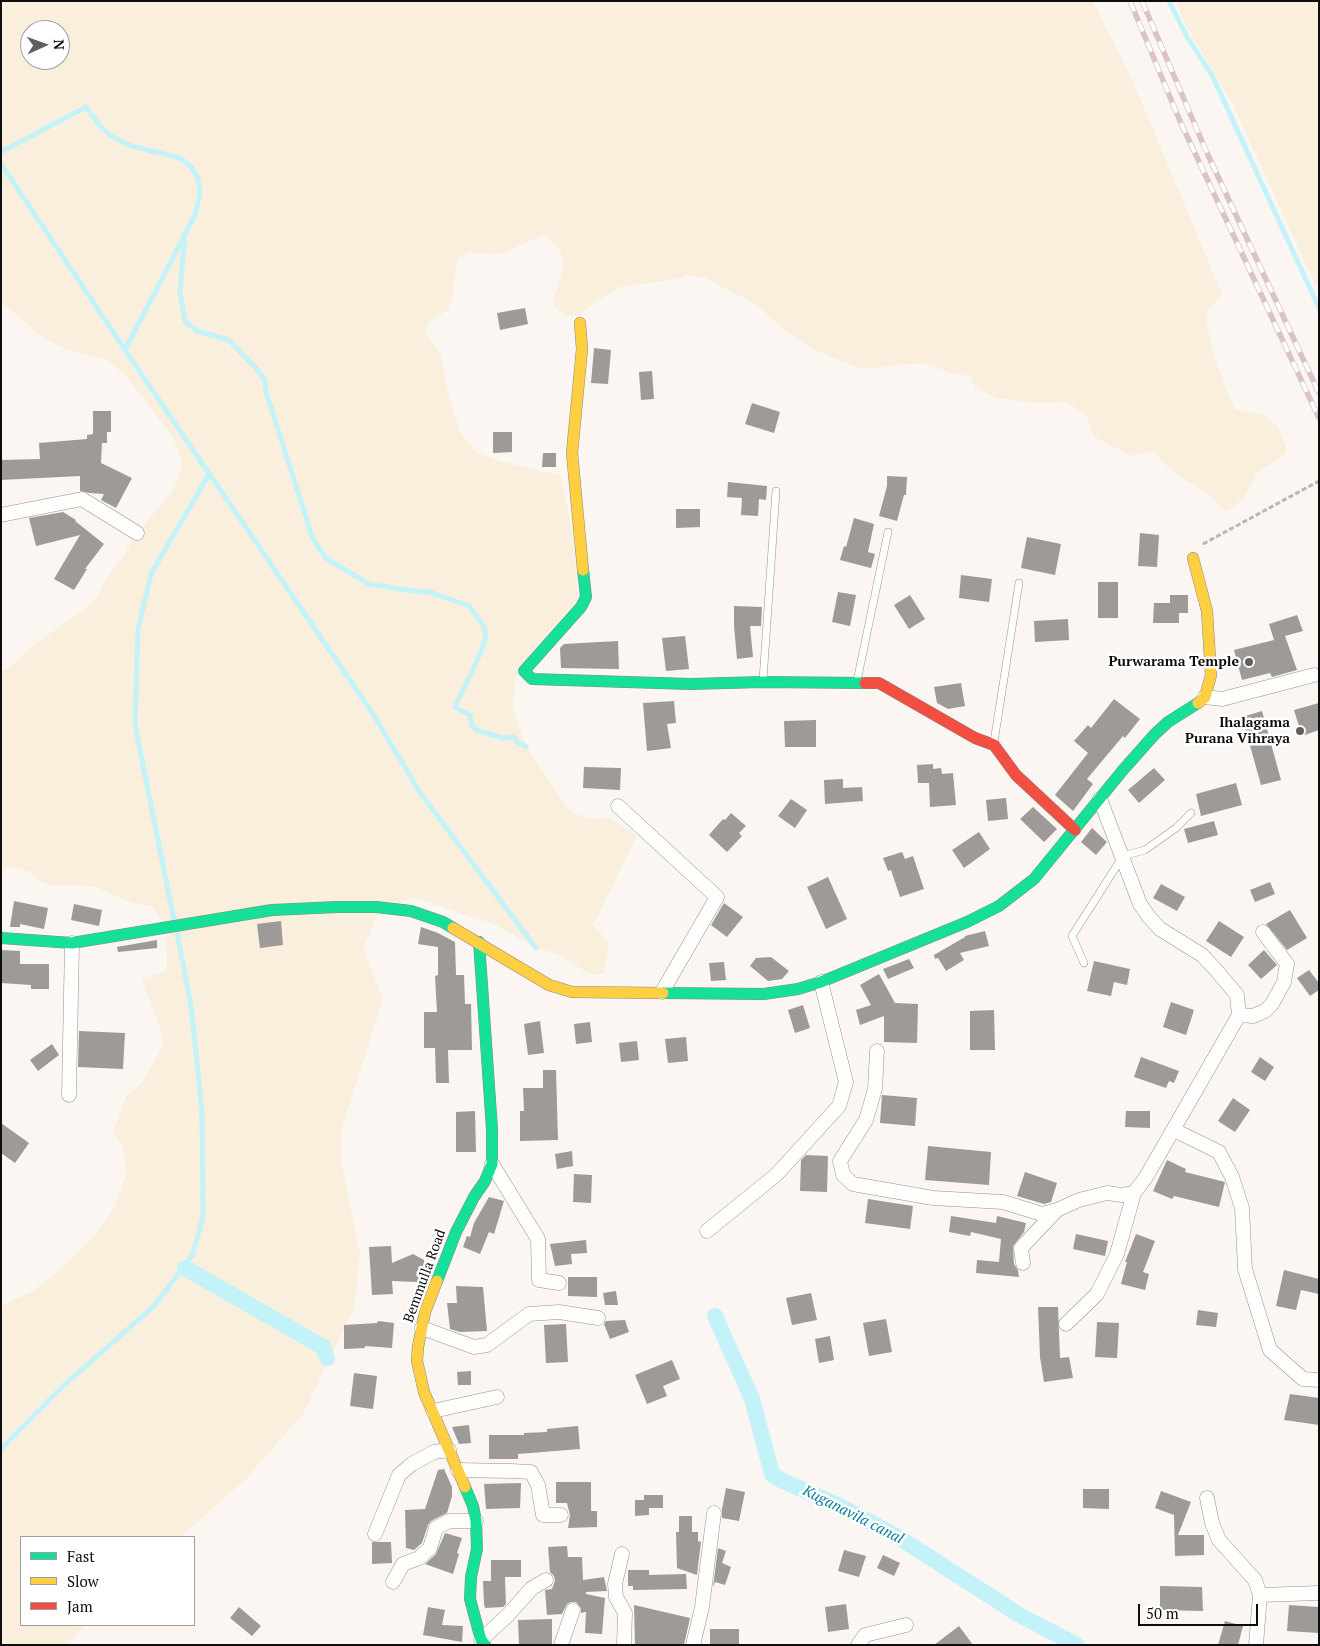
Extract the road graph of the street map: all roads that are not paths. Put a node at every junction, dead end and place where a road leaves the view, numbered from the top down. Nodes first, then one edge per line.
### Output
1 (580, 323) dead end
2 (776, 491) dead end
3 (1, 515) edge
4 (888, 532) dead end
5 (137, 533) dead end
6 (1193, 558) road end
7 (1019, 583) dead end
8 (1314, 675) dead end
9 (763, 682) junction
10 (857, 683) junction
11 (1205, 697) junction
12 (994, 745) junction
13 (1100, 799) junction
14 (618, 806) dead end
15 (1191, 813) dead end
16 (1075, 830) junction
17 (1123, 856) junction
18 (1263, 932) dead end
19 (1, 938) edge
20 (72, 942) junction
21 (479, 942) junction
22 (1084, 963) dead end
23 (821, 982) junction
24 (662, 992) junction
25 (1239, 1015) junction
26 (877, 1051) dead end
27 (68, 1094) dead end
28 (1174, 1130) junction
29 (492, 1164) junction
30 (1134, 1193) junction
31 (1057, 1210) junction
32 (707, 1231) dead end
33 (1023, 1263) dead end
34 (559, 1283) dead end
35 (598, 1318) dead end
36 (1066, 1324) dead end
37 (422, 1328) junction
38 (1319, 1380) edge
39 (496, 1397) dead end
40 (433, 1411) junction
41 (449, 1450) junction
42 (458, 1470) junction
43 (1207, 1498) dead end
44 (714, 1513) dead end
45 (561, 1515) dead end
46 (476, 1522) junction
47 (375, 1534) dead end
48 (622, 1554) dead end
49 (546, 1580) dead end
50 (393, 1582) dead end
51 (1319, 1593) edge
52 (1260, 1595) junction
53 (573, 1610) dead end
54 (906, 1625) dead end
55 (483, 1642) edge
56 (561, 1645) edge
57 (624, 1645) edge
58 (693, 1645) edge
59 (858, 1645) edge
60 (1256, 1645) edge

1 - 9 street
2 - 9 lane
3 - 5 street
4 - 10 lane
6 - 11 street
7 - 12 lane
8 - 11 street
9 - 10 street
10 - 12 street
11 - 13 street
12 - 16 street
13 - 16 street
13 - 17 street
14 - 24 street
15 - 17 lane
16 - 23 street
17 - 22 lane
17 - 25 street
18 - 25 street
19 - 20 street
20 - 21 street
20 - 27 street
21 - 24 street
21 - 29 street, Bemmulla Road
23 - 24 street
23 - 32 street
25 - 28 street
26 - 31 street
28 - 30 street
28 - 38 street
29 - 34 street
29 - 37 street, Bemmulla Road
30 - 31 street
30 - 36 street
31 - 33 street
35 - 37 street
37 - 40 street, Bemmulla Road
39 - 40 street
40 - 41 street, Bemmulla Road
41 - 42 street, Bemmulla Road
41 - 47 street
42 - 45 street
42 - 46 street, Bemmulla Road
43 - 52 street
44 - 58 street
46 - 50 street
46 - 55 street, Bemmulla Road
48 - 57 street
49 - 55 street
51 - 52 street
52 - 60 street
53 - 56 street
54 - 59 street

